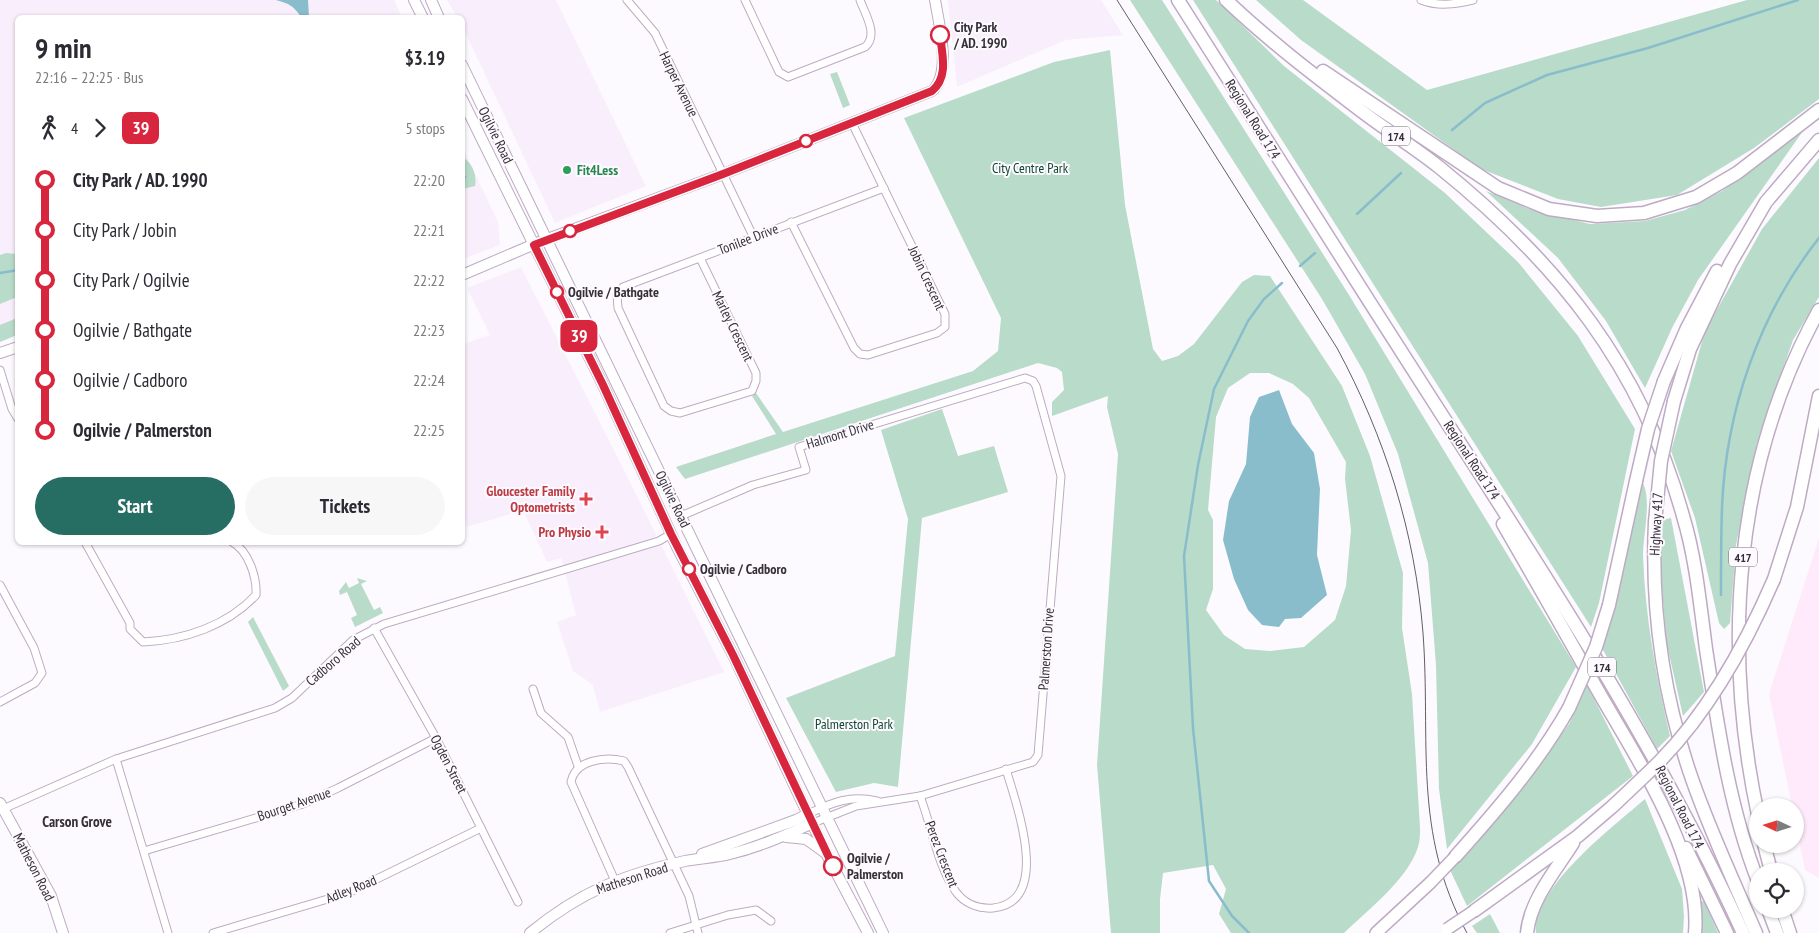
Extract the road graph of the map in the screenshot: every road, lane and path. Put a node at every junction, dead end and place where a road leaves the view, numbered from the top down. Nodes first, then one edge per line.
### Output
1 (414, 0) edge
2 (431, 0) edge
3 (627, 0) edge
4 (745, 0) edge
5 (860, 0) edge
6 (935, 0) edge
7 (1178, 0) edge
8 (1226, 0) edge
9 (1232, 0) edge
10 (1421, 0) edge
11 (1473, 0) edge
12 (422, 15) edge
13 (438, 15) edge
14 (465, 71) edge
15 (465, 105) edge
16 (1819, 110) edge
17 (852, 123) junction
18 (1819, 140) edge
19 (723, 174) junction
20 (884, 188) junction
21 (1766, 202) junction
22 (792, 222) junction
23 (753, 236) junction
24 (546, 240) junction
25 (534, 245) junction
26 (700, 258) junction
27 (465, 273) edge
28 (616, 295) joint
29 (1819, 310) edge
30 (15, 349) edge
31 (0, 353) edge
32 (0, 370) edge
33 (1033, 381) joint
34 (1819, 396) edge
35 (1441, 413) junction
36 (15, 415) edge
37 (681, 516) junction
38 (671, 534) junction
39 (88, 545) edge
40 (235, 545) edge
41 (0, 585) edge
42 (374, 628) junction
43 (533, 689) dead end
44 (0, 702) edge
45 (436, 738) junction
46 (116, 759) junction
47 (578, 766) junction
48 (1006, 769) junction
49 (920, 796) junction
50 (1755, 798) edge
51 (880, 802) junction
52 (2, 806) edge
53 (823, 807) junction
54 (808, 814) junction
55 (828, 817) junction
56 (1668, 818) junction
57 (813, 823) junction
58 (481, 828) junction
59 (1578, 836) junction
60 (783, 837) junction
61 (144, 850) junction
62 (827, 855) junction
63 (1455, 857) joint
64 (686, 861) junction
65 (1752, 863) edge
66 (673, 864) junction
67 (615, 881) junction
68 (518, 902) dead end
69 (1474, 911) joint
70 (1771, 918) edge
71 (1785, 918) edge
72 (772, 921) dead end
73 (697, 925) junction
74 (1444, 931) edge
75 (62, 933) edge
76 (168, 933) edge
77 (213, 933) edge
78 (530, 933) edge
79 (670, 933) edge
80 (698, 933) edge
81 (868, 933) edge
82 (883, 933) edge
83 (1376, 933) edge
84 (1526, 933) edge
85 (1695, 933) edge
86 (1727, 933) edge
87 (1743, 933) edge
88 (1756, 933) edge
89 (1777, 933) edge
90 (1790, 933) edge

1 - 12 main road
2 - 13 main road
3 - 19 street, Harper Avenue
4 - 5 street
6 - 17 main road
7 - 35 highway, Regional Road 174 / 174
8 - 65 highway, 174
9 - 16 highway
10 - 11 street
14 - 24 main road, Ogilvie Road
15 - 25 main road, Ogilvie Road
17 - 19 main road
17 - 20 street, Jobin Crescent
18 - 21 highway, Highway 417
19 - 23 street, Harper Avenue
19 - 24 main road
20 - 22 street, Tonilee Drive
20 - 22 street, Jobin Crescent
21 - 63 highway, bridge
21 - 88 highway, Highway 417, bridge
22 - 23 street, Tonilee Drive
23 - 26 street, Tonilee Drive
24 - 25 main road
24 - 37 main road, Ogilvie Road
25 - 27 main road
25 - 38 main road, Ogilvie Road
26 - 28 street, Tonilee Drive
26 - 28 street, Marley Crescent
29 - 50 highway, 417
30 - 31 main road
32 - 36 street
33 - 37 street, Halmont Drive
33 - 48 street, Palmerston Drive
34 - 59 highway, bridge
35 - 56 highway
35 - 87 highway, Regional Road 174 / 174
37 - 53 main road, Ogilvie Road
38 - 42 street, Cadboro Road
38 - 54 main road, Ogilvie Road
39 - 40 street
41 - 44 street
42 - 45 street, Ogden Street
42 - 46 street, Cadboro Road
43 - 47 street
45 - 58 street, Ogden Street
45 - 61 street, Bourget Avenue
46 - 52 street, Cadboro Road
46 - 61 street
47 - 66 street
47 - 67 street
48 - 49 street, Palmerston Drive
48 - 49 street, Perez Crescent
49 - 51 street, Palmerston Drive
51 - 53 street, Palmerston Drive
51 - 55 street, Palmerston Drive
52 - 75 main road, Matheson Road
53 - 54 street, Palmerston Drive
53 - 55 main road, Ogilvie Road
54 - 57 main road, Ogilvie Road
54 - 64 main road, Matheson Road
55 - 57 street, Palmerston Drive
55 - 82 main road, Ogilvie Road
56 - 85 highway
56 - 86 highway
57 - 60 main road, Matheson Road
57 - 62 main road, Ogilvie Road
58 - 68 street, Ogden Street
58 - 77 street, Adley Road
59 - 69 highway
59 - 84 highway
60 - 62 main road
60 - 64 main road, Matheson Road
61 - 76 street
62 - 81 main road, Ogilvie Road
63 - 83 main road, bridge
64 - 66 main road, Matheson Road
66 - 67 main road, Matheson Road
66 - 73 street
67 - 78 main road, Matheson Road
69 - 74 main road, bridge
70 - 89 highway
71 - 90 highway
72 - 73 street
73 - 79 street
73 - 80 street

